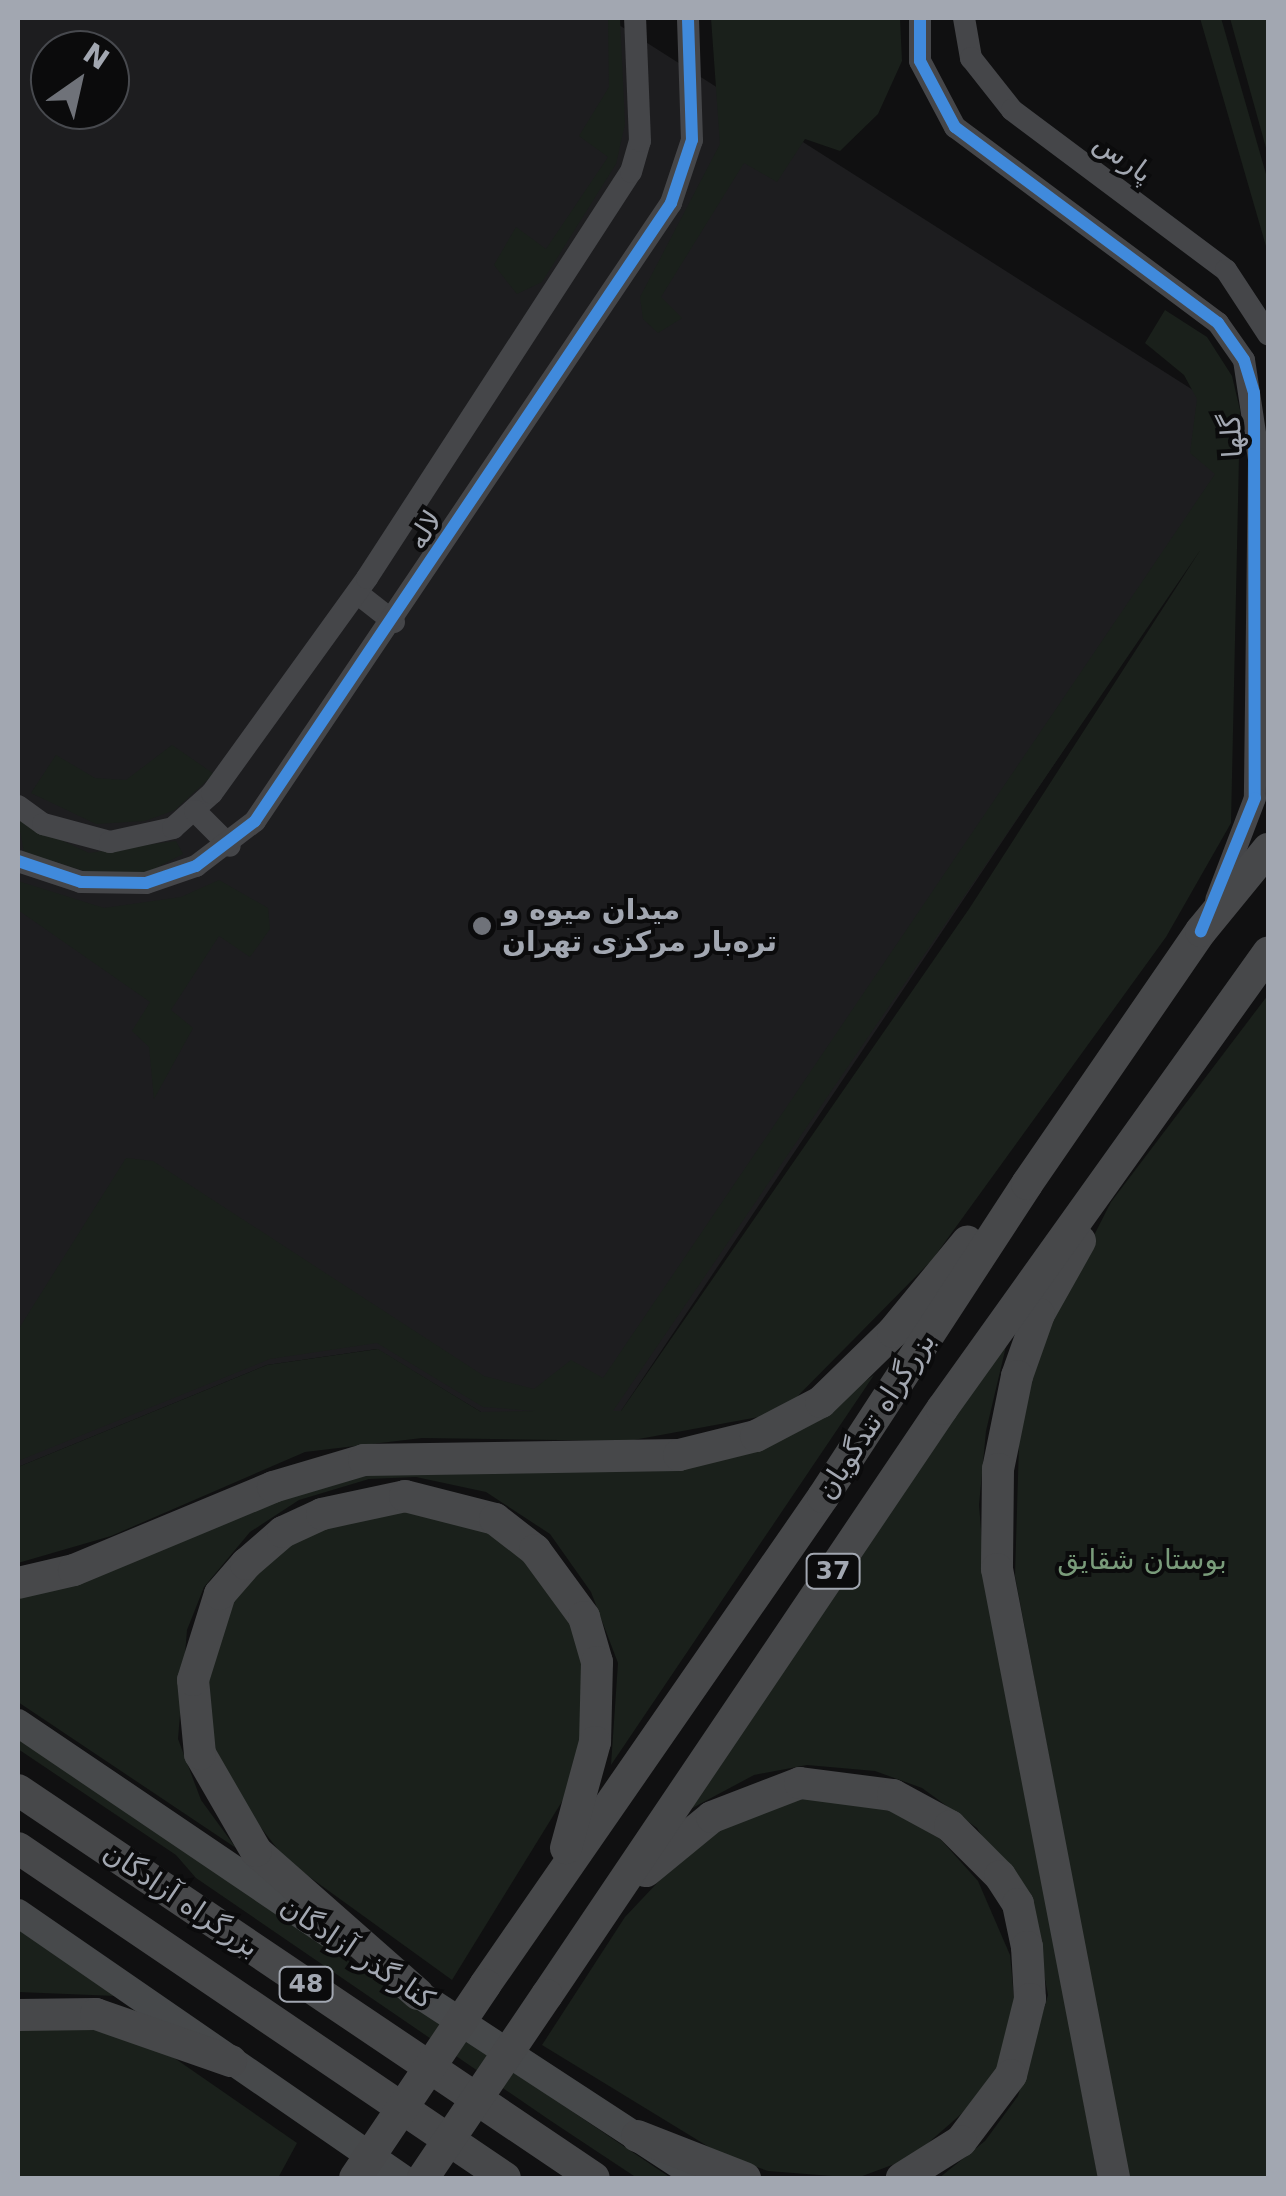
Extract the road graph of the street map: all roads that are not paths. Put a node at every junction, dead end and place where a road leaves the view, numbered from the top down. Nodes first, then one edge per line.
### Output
1 (635, 18) edge
2 (688, 18) edge
3 (920, 18) edge
4 (964, 18) edge
5 (1268, 334) edge
6 (525, 340) junction
7 (562, 366) junction
8 (357, 593) junction
9 (394, 622) junction
10 (18, 806) edge
11 (195, 812) junction
12 (230, 846) junction
13 (1268, 849) edge
14 (18, 861) edge
15 (1201, 931) junction
16 (1268, 953) edge
17 (1127, 1154) junction
18 (1027, 1184) junction
19 (18, 1583) edge
20 (18, 1722) edge
21 (18, 1790) edge
22 (18, 1848) edge
23 (559, 1872) junction
24 (606, 1908) junction
25 (18, 1913) edge
26 (418, 1994) junction
27 (18, 2015) edge
28 (232, 2061) junction
29 (637, 2136) junction
30 (355, 2178) edge
31 (402, 2178) edge
32 (423, 2178) edge
33 (505, 2178) edge
34 (594, 2178) edge
35 (700, 2178) edge
36 (744, 2178) edge
37 (902, 2178) edge
38 (1114, 2178) edge

1 - 6 street, لاله
2 - 7 street, لاله
3 - 15 street, گلها
4 - 5 street, پارس
6 - 7 street
6 - 8 street, لاله
7 - 9 street, لاله
8 - 9 street
8 - 11 street, لاله
9 - 12 street, لاله
10 - 11 street, لاله
11 - 12 street
12 - 14 street, لاله
13 - 15 highway, بزرگراه تندگویان / 37
15 - 18 highway, بزرگراه تندگویان / 37
16 - 17 highway, بزرگراه تندگویان / 37
17 - 24 highway, بزرگراه تندگویان / 37
17 - 38 highway
18 - 19 highway
18 - 23 highway, بزرگراه تندگویان / 37
20 - 26 main road, کنارگذر آزادگان
21 - 34 highway, بزرگراه آزادگان / 48
22 - 33 highway, بزرگراه آزادگان / 48
23 - 26 highway
23 - 30 highway, بزرگراه تندگویان / 37, bridge
24 - 32 highway, بزرگراه تندگویان / 37, bridge
24 - 37 highway
25 - 28 main road
26 - 29 main road, کنارگذر آزادگان
27 - 28 highway
28 - 31 main road
29 - 35 main road, کنارگذر آزادگان
29 - 36 highway

